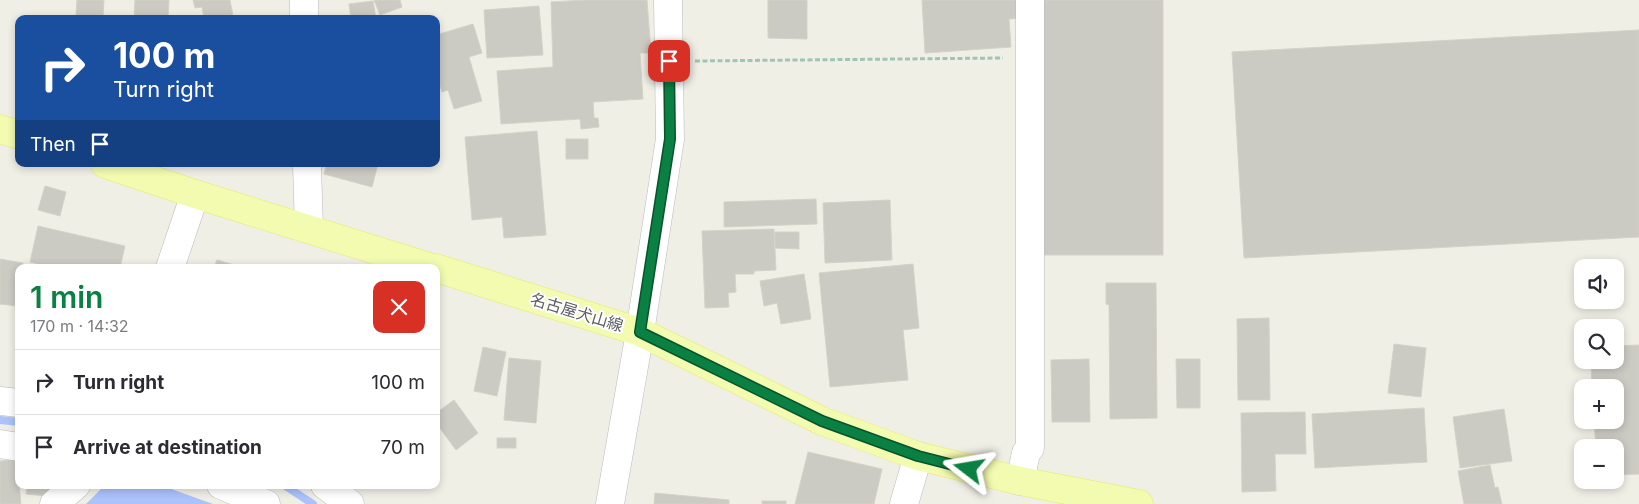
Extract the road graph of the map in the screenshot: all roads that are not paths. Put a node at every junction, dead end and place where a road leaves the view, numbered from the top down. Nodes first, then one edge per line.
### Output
1 (304, 0) edge
2 (668, 0) edge
3 (1030, 0) edge
4 (304, 15) edge
5 (0, 130) edge
6 (15, 134) edge
7 (114, 167) edge
8 (307, 167) edge
9 (195, 194) junction
10 (309, 229) junction
11 (171, 264) edge
12 (422, 264) edge
13 (440, 270) edge
14 (640, 332) junction
15 (0, 401) edge
16 (15, 403) edge
17 (0, 444) edge
18 (15, 446) edge
19 (918, 456) junction
20 (1020, 481) junction
21 (71, 489) edge
22 (230, 489) edge
23 (330, 489) edge
24 (54, 504) edge
25 (266, 504) edge
26 (350, 504) edge
27 (610, 504) edge
28 (904, 504) edge
29 (1139, 504) edge

1 - 4 street
2 - 14 street
3 - 20 street
5 - 6 main road
7 - 9 main road, 名古屋犬山線
8 - 10 street
9 - 10 main road, 名古屋犬山線
9 - 11 street
10 - 12 main road, 名古屋犬山線
13 - 14 main road, 名古屋犬山線
14 - 19 main road, 名古屋犬山線
14 - 27 street
15 - 16 street
17 - 18 street
19 - 20 main road, 名古屋犬山線
19 - 28 street
20 - 29 main road, 名古屋犬山線
21 - 24 street
22 - 25 street
23 - 26 street

